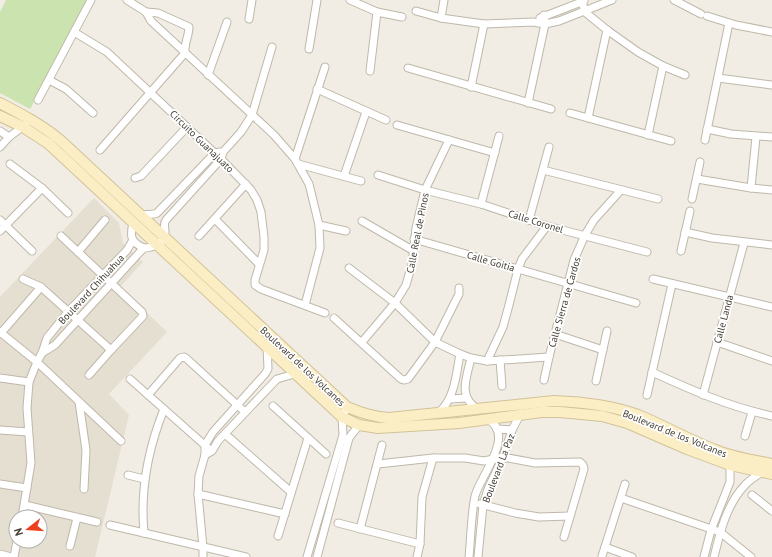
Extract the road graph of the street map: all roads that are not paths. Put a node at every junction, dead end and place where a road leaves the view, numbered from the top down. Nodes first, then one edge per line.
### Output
1 (91, 0) edge
2 (127, 0) edge
3 (252, 0) edge
4 (317, 0) edge
5 (350, 0) edge
6 (444, 0) edge
7 (612, 0) edge
8 (674, 0) edge
9 (584, 1) edge
10 (416, 11) dead end
11 (146, 12) junction
12 (377, 12) junction
13 (585, 12) junction
14 (544, 15) junction
15 (402, 17) dead end
16 (442, 18) junction
17 (249, 19) dead end
18 (227, 22) dead end
19 (533, 22) junction
20 (484, 24) junction
21 (545, 24) junction
22 (729, 24) junction
23 (607, 30) junction
24 (74, 32) junction
25 (772, 32) edge
26 (272, 47) dead end
27 (309, 49) dead end
28 (185, 53) junction
29 (663, 66) junction
30 (324, 67) dead end
31 (408, 68) dead end
32 (370, 71) dead end
33 (208, 75) junction
34 (685, 75) dead end
35 (718, 78) junction
36 (49, 80) junction
37 (772, 85) edge
38 (472, 87) junction
39 (318, 89) junction
40 (150, 92) junction
41 (38, 100) dead end
42 (0, 103) edge
43 (528, 103) junction
44 (551, 109) dead end
45 (366, 112) junction
46 (93, 113) dead end
47 (570, 113) dead end
48 (252, 115) junction
49 (0, 116) edge
50 (588, 118) junction
51 (31, 120) junction
52 (386, 120) dead end
53 (397, 125) dead end
54 (23, 127) junction
55 (187, 127) junction
56 (707, 128) junction
57 (0, 131) edge
58 (648, 135) junction
59 (499, 136) dead end
60 (9, 137) junction
61 (756, 137) junction
62 (772, 137) edge
63 (449, 140) junction
64 (705, 140) dead end
65 (671, 141) dead end
66 (0, 147) edge
67 (549, 147) dead end
68 (100, 150) dead end
69 (215, 153) junction
70 (495, 153) junction
71 (222, 155) junction
72 (296, 162) junction
73 (700, 162) dead end
74 (10, 164) dead end
75 (543, 170) junction
76 (378, 175) dead end
77 (344, 176) junction
78 (135, 178) dead end
79 (696, 179) junction
80 (361, 181) dead end
81 (246, 184) junction
82 (42, 188) junction
83 (751, 188) junction
84 (425, 190) junction
85 (621, 190) junction
86 (772, 190) edge
87 (658, 199) dead end
88 (692, 199) dead end
89 (481, 204) junction
90 (690, 211) dead end
91 (68, 213) dead end
92 (155, 214) junction
93 (140, 215) junction
94 (215, 219) junction
95 (105, 220) dead end
96 (529, 220) junction
97 (362, 221) dead end
98 (3, 223) edge
99 (133, 223) junction
100 (164, 224) junction
101 (319, 225) junction
102 (547, 226) junction
103 (0, 231) edge
104 (346, 231) dead end
105 (685, 232) junction
106 (585, 235) junction
107 (61, 236) dead end
108 (164, 236) junction
109 (199, 236) dead end
110 (414, 239) junction
111 (133, 240) junction
112 (744, 243) junction
113 (158, 245) junction
114 (772, 245) edge
115 (144, 248) junction
116 (32, 251) dead end
117 (414, 251) junction
118 (681, 251) dead end
119 (78, 252) junction
120 (647, 252) dead end
121 (259, 264) junction
122 (349, 268) dead end
123 (518, 269) junction
124 (103, 275) junction
125 (23, 279) dead end
126 (653, 279) dead end
127 (112, 283) junction
128 (568, 283) junction
129 (672, 284) junction
130 (41, 287) junction
131 (459, 288) dead end
132 (729, 297) junction
133 (395, 303) junction
134 (636, 303) dead end
135 (305, 305) junction
136 (772, 307) edge
137 (68, 312) junction
138 (325, 312) dead end
139 (334, 318) dead end
140 (77, 320) junction
141 (607, 331) dead end
142 (0, 333) edge
143 (555, 334) junction
144 (362, 342) junction
145 (435, 342) junction
146 (717, 342) junction
147 (267, 346) junction
148 (111, 350) junction
149 (603, 350) junction
150 (42, 353) junction
151 (460, 354) junction
152 (549, 357) junction
153 (471, 358) junction
154 (500, 360) junction
155 (487, 361) junction
156 (772, 361) edge
157 (37, 362) junction
158 (268, 369) junction
159 (300, 370) junction
160 (652, 372) junction
161 (89, 375) dead end
162 (0, 378) edge
163 (130, 379) dead end
164 (277, 379) junction
165 (544, 380) dead end
166 (596, 381) dead end
167 (29, 382) junction
168 (502, 386) dead end
169 (148, 395) junction
170 (647, 395) dead end
171 (702, 395) junction
172 (466, 398) junction
173 (450, 399) junction
174 (79, 402) junction
175 (523, 404) junction
176 (236, 405) junction
177 (273, 406) dead end
178 (347, 407) junction
179 (164, 409) junction
180 (479, 409) junction
181 (245, 412) junction
182 (752, 412) junction
183 (438, 413) junction
184 (520, 415) junction
185 (772, 416) edge
186 (342, 417) junction
187 (487, 419) junction
188 (359, 425) junction
189 (497, 429) junction
190 (0, 430) edge
191 (512, 430) junction
192 (28, 432) junction
193 (225, 434) junction
194 (746, 436) dead end
195 (308, 438) junction
196 (121, 441) dead end
197 (205, 445) junction
198 (382, 445) dead end
199 (212, 451) junction
200 (326, 454) dead end
201 (712, 454) junction
202 (205, 455) junction
203 (504, 457) junction
204 (434, 458) junction
205 (493, 459) junction
206 (772, 463) edge
207 (378, 464) junction
208 (730, 465) junction
209 (761, 473) junction
210 (772, 474) edge
211 (128, 475) dead end
212 (144, 479) junction
213 (0, 484) edge
214 (625, 484) dead end
215 (27, 488) junction
216 (84, 489) dead end
217 (292, 492) junction
218 (198, 494) junction
219 (752, 495) dead end
220 (621, 498) junction
221 (474, 503) junction
222 (25, 504) junction
223 (484, 505) junction
224 (24, 509) edge
225 (771, 510) edge
226 (285, 514) junction
227 (570, 516) junction
228 (77, 518) junction
229 (97, 522) dead end
230 (338, 523) dead end
231 (110, 525) dead end
232 (360, 529) junction
233 (711, 530) junction
234 (720, 532) junction
235 (144, 533) junction
236 (278, 536) dead end
237 (564, 537) dead end
238 (420, 544) junction
239 (70, 546) dead end
240 (203, 547) junction
241 (605, 547) junction
242 (0, 554) edge
243 (602, 556) edge
244 (13, 557) edge
245 (203, 557) edge
246 (246, 557) edge
247 (307, 557) edge
248 (317, 557) edge
249 (417, 557) edge
250 (469, 557) edge
251 (478, 557) edge
252 (632, 557) edge
253 (704, 557) edge
254 (714, 557) edge
255 (751, 557) edge

1 - 24 street
2 - 11 street
3 - 17 street
4 - 27 street
5 - 12 street
6 - 16 street
7 - 13 street
8 - 22 street
9 - 13 street
9 - 14 street
10 - 16 street
11 - 28 street
11 - 28 street
12 - 15 street
12 - 32 street
13 - 21 street
13 - 23 street
14 - 19 street
14 - 21 street
16 - 20 street
18 - 33 street
19 - 20 street
19 - 21 street
20 - 38 street
21 - 43 street
22 - 25 street
22 - 35 street
23 - 29 street
23 - 50 street
24 - 36 street
24 - 40 street, Circuito Guanajuato
26 - 48 street
28 - 33 street
28 - 40 street
29 - 34 street
29 - 58 street
30 - 39 street
31 - 38 street
33 - 48 street
35 - 37 street
35 - 56 street
36 - 41 street
36 - 46 street
38 - 43 street
39 - 45 street
39 - 72 street
40 - 55 street, Circuito Guanajuato
40 - 68 street
42 - 51 street, Boulevard de los Volcanes
43 - 44 street
45 - 52 street
45 - 77 street
47 - 50 street
48 - 71 street
48 - 72 street
49 - 54 street, Boulevard de los Volcanes
50 - 58 street
51 - 54 street
51 - 93 street, Boulevard de los Volcanes
53 - 63 street
54 - 60 street
54 - 99 street, Boulevard de los Volcanes
55 - 69 street, Circuito Guanajuato
55 - 78 street
56 - 61 street
56 - 64 street
57 - 60 street
58 - 65 street
59 - 70 street
60 - 66 street
61 - 62 street
61 - 83 street
63 - 70 street
63 - 84 street, Calle Real de Pinos
67 - 75 street
69 - 71 street
69 - 92 street
70 - 89 street
71 - 81 street, Circuito Guanajuato
71 - 100 street
72 - 77 street
72 - 101 street
73 - 79 street
74 - 82 street
75 - 85 street
75 - 96 street
76 - 84 street, Calle Coronel
77 - 80 street
79 - 83 street
79 - 88 street
81 - 94 street
81 - 121 street, Circuito Guanajuato
82 - 91 street
82 - 98 street
83 - 86 street
84 - 89 street, Calle Coronel
84 - 110 street, Calle Real de Pinos
85 - 87 street
85 - 106 street, Calle Sierra de Cardos
89 - 96 street, Calle Coronel
90 - 105 street
92 - 93 street
92 - 100 street
93 - 108 street, Boulevard de los Volcanes
94 - 109 street
94 - 121 street
95 - 119 street
96 - 102 street, Calle Coronel
97 - 117 street
98 - 103 street
98 - 116 street
99 - 111 street
99 - 113 street, Boulevard de los Volcanes
100 - 108 street
101 - 104 street
101 - 135 street
102 - 106 street, Calle Coronel
102 - 123 street
105 - 112 street
105 - 118 street
106 - 120 street, Calle Coronel
106 - 128 street, Calle Sierra de Cardos
107 - 119 street
108 - 113 street
108 - 159 street, Boulevard de los Volcanes
110 - 117 street, Calle Real de Pinos
110 - 123 street, Calle Goitia
111 - 115 street
111 - 124 street, Boulevard Chihuahua
112 - 114 street
112 - 132 street, Calle Landa
113 - 115 street
113 - 147 street, Boulevard de los Volcanes
115 - 127 street, Boulevard Chihuahua
117 - 133 street, Calle Real de Pinos
119 - 124 street
121 - 135 street, Circuito Guanajuato
122 - 133 street
123 - 128 street, Calle Goitia
123 - 155 street
124 - 127 street
124 - 137 street, Boulevard Chihuahua
125 - 130 street
126 - 129 street
127 - 140 street, Boulevard Chihuahua
127 - 148 street
128 - 134 street, Calle Goitia
128 - 143 street, Calle Sierra de Cardos
129 - 132 street
129 - 160 street
130 - 137 street
130 - 142 street
131 - 145 street
132 - 136 street
132 - 146 street, Calle Landa
133 - 144 street, Calle Real de Pinos
133 - 145 street
135 - 138 street
137 - 140 street
137 - 150 street, Boulevard Chihuahua
139 - 144 street
140 - 148 street
140 - 150 street, Boulevard Chihuahua
141 - 149 street
142 - 157 street
143 - 149 street
143 - 152 street, Calle Sierra de Cardos
144 - 145 street
145 - 151 street
146 - 156 street
146 - 171 street, Calle Landa
147 - 158 street
147 - 159 street, Boulevard de los Volcanes
148 - 161 street
149 - 166 street
150 - 157 street, Boulevard Chihuahua
151 - 153 street
151 - 173 street
152 - 154 street
152 - 165 street, Calle Sierra de Cardos
153 - 155 street
153 - 172 street
154 - 155 street
154 - 168 street
157 - 167 street, Boulevard Chihuahua
157 - 174 street
158 - 164 street
158 - 176 street
159 - 164 street
159 - 178 street, Boulevard de los Volcanes
159 - 186 street, Boulevard de los Volcanes
160 - 170 street
160 - 171 street
162 - 167 street
163 - 169 street
164 - 181 street
167 - 192 street, Boulevard Chihuahua
169 - 176 street
169 - 179 street
171 - 182 street
172 - 173 street
172 - 180 street
173 - 183 street
174 - 196 street
174 - 216 street
175 - 180 street, Boulevard de los Volcanes
175 - 184 street, Boulevard La Paz
175 - 201 street, Boulevard de los Volcanes
176 - 181 street
176 - 197 street
177 - 195 street
178 - 183 street, Boulevard de los Volcanes
178 - 186 street
179 - 197 street
179 - 212 street
180 - 183 street, Boulevard de los Volcanes
181 - 193 street
182 - 185 street
182 - 194 street
184 - 187 street, Boulevard de los Volcanes
184 - 191 street, Boulevard La Paz
184 - 201 street, Boulevard de los Volcanes
186 - 188 street, Boulevard de los Volcanes
186 - 247 street
187 - 188 street, Boulevard de los Volcanes
187 - 189 street, Boulevard La Paz
188 - 248 street
189 - 191 street
189 - 205 street, Boulevard La Paz
190 - 192 street
191 - 203 street, Boulevard La Paz
192 - 215 street, Boulevard Chihuahua
193 - 199 street
193 - 217 street
195 - 200 street
195 - 217 street
197 - 199 street
197 - 202 street
198 - 207 street
199 - 202 street
201 - 206 street, Boulevard de los Volcanes
201 - 208 street, Boulevard de los Volcanes
202 - 218 street
203 - 205 street
203 - 223 street, Boulevard La Paz
203 - 227 street
204 - 205 street
204 - 207 street
204 - 238 street
205 - 221 street, Boulevard La Paz
207 - 232 street
208 - 209 street, Boulevard de los Volcanes
208 - 233 street
209 - 210 street, Boulevard de los Volcanes
209 - 234 street
211 - 212 street
212 - 235 street
213 - 215 street
214 - 220 street
215 - 222 street, Boulevard Chihuahua
217 - 226 street
218 - 226 street
218 - 240 street
219 - 225 street
220 - 233 street
220 - 241 street
221 - 223 street
221 - 250 street, Boulevard La Paz
222 - 224 street, Boulevard Chihuahua
222 - 228 street
223 - 227 street
223 - 251 street, Boulevard La Paz
226 - 236 street
227 - 237 street
228 - 229 street
228 - 239 street
230 - 232 street
231 - 235 street
232 - 238 street
233 - 234 street
233 - 253 street
234 - 254 street
234 - 255 street
235 - 240 street
238 - 249 street
240 - 245 street
240 - 246 street
241 - 243 street
241 - 252 street
242 - 244 street

